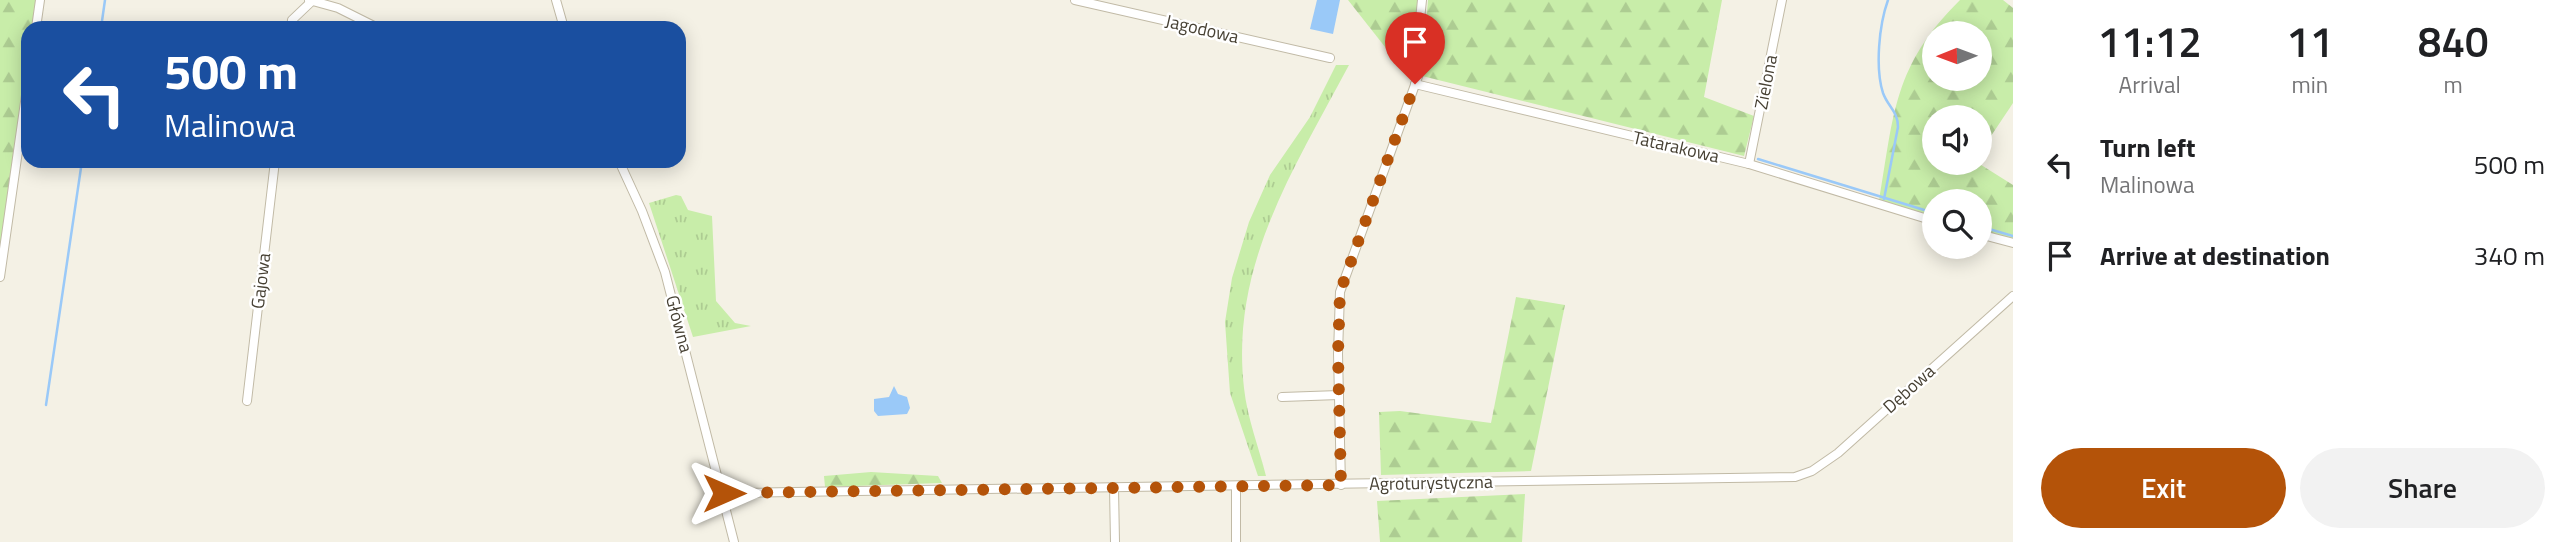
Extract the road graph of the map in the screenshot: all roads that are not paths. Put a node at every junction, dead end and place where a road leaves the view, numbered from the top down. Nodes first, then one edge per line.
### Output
1 (40, 0) edge
2 (311, 0) edge
3 (556, 0) edge
4 (1075, 0) edge
5 (1422, 0) edge
6 (1782, 0) edge
7 (37, 21) edge
8 (292, 21) edge
9 (364, 21) edge
10 (562, 21) edge
11 (1330, 58) dead end
12 (1415, 84) junction
13 (21, 130) edge
14 (1749, 164) junction
15 (274, 168) edge
16 (622, 168) edge
17 (1922, 218) edge
18 (1992, 237) edge
19 (2013, 243) edge
20 (0, 277) edge
21 (2013, 296) edge
22 (1339, 396) junction
23 (1282, 397) dead end
24 (247, 401) dead end
25 (1802, 476) joint
26 (1341, 485) junction
27 (1236, 486) junction
28 (1115, 488) junction
29 (724, 493) junction
30 (734, 542) edge
31 (1115, 542) edge
32 (1236, 542) edge

1 - 7 street
2 - 8 street
2 - 9 street
3 - 10 street
4 - 11 street, Jagodowa
5 - 12 street
6 - 14 street, Zielona
12 - 14 street, Tatarakowa
12 - 22 street
13 - 20 street
14 - 17 street, Tatarakowa
15 - 24 street, Gajowa
16 - 29 street, Główna
18 - 19 street
21 - 25 street, Dębowa
22 - 23 street
22 - 26 street
25 - 26 street, Agroturystyczna
26 - 27 street, Agroturystyczna
27 - 28 street, Agroturystyczna
27 - 32 street
28 - 29 street, Agroturystyczna
28 - 31 street
29 - 30 street, Główna

